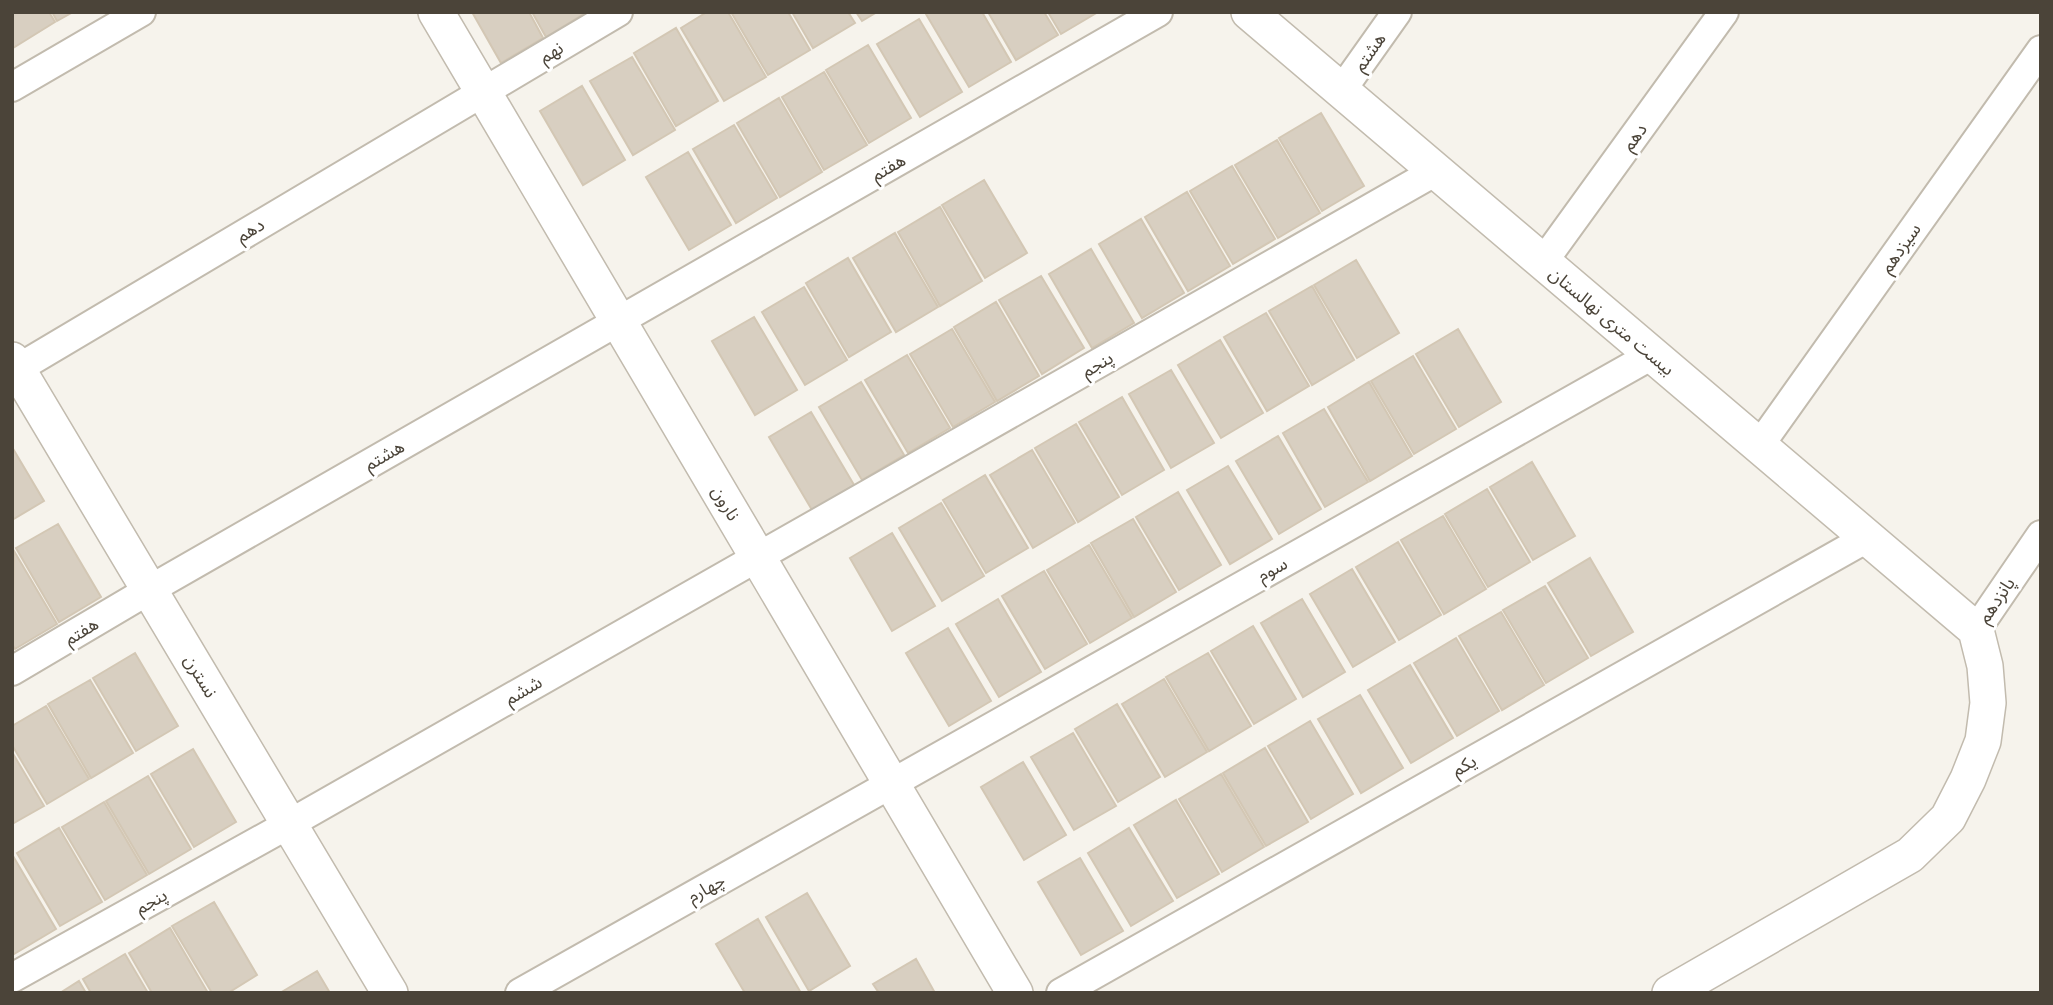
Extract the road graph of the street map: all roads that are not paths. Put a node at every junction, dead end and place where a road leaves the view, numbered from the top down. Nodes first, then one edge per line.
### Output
1 (141, 12) edge
2 (436, 12) edge
3 (618, 12) edge
4 (1158, 12) edge
5 (1249, 12) edge
6 (1396, 12) edge
7 (1724, 12) edge
8 (2041, 50) edge
9 (12, 88) edge
10 (1341, 91) junction
11 (483, 92) junction
12 (1436, 171) junction
13 (1543, 262) junction
14 (618, 321) junction
15 (1652, 355) junction
16 (14, 367) edge
17 (1759, 446) junction
18 (2041, 536) edge
19 (1867, 538) junction
20 (758, 556) junction
21 (149, 590) junction
22 (1976, 630) junction
23 (12, 671) edge
24 (891, 783) junction
25 (289, 824) junction
26 (12, 978) edge
27 (390, 993) edge
28 (520, 993) edge
29 (1015, 993) edge
30 (1060, 993) edge
31 (1670, 993) edge

1 - 9 street
2 - 11 street, نارون
3 - 11 street, نهم
4 - 14 street, هفتم
5 - 10 street, بیست متری نهالستان
6 - 10 street, هشتم
7 - 13 street, دهم
8 - 17 street, سیزدهم
10 - 12 street, بیست متری نهالستان
11 - 14 street, نارون
11 - 16 street, دهم
12 - 13 street, بیست متری نهالستان
12 - 20 street, پنجم
13 - 15 street, بیست متری نهالستان
14 - 20 street, نارون
14 - 21 street, هشتم
15 - 17 street, بیست متری نهالستان
15 - 24 street, سوم
16 - 21 street, نسترن
17 - 19 street, بیست متری نهالستان
18 - 22 street, پانزدهم
19 - 22 street, بیست متری نهالستان
19 - 30 street, یکم
20 - 24 street, نارون
20 - 25 street, ششم
21 - 23 street, هفتم
21 - 25 street, نسترن
22 - 31 street
24 - 28 street, چهارم
24 - 29 street, نارون
25 - 26 street, پنجم
25 - 27 street, نسترن

